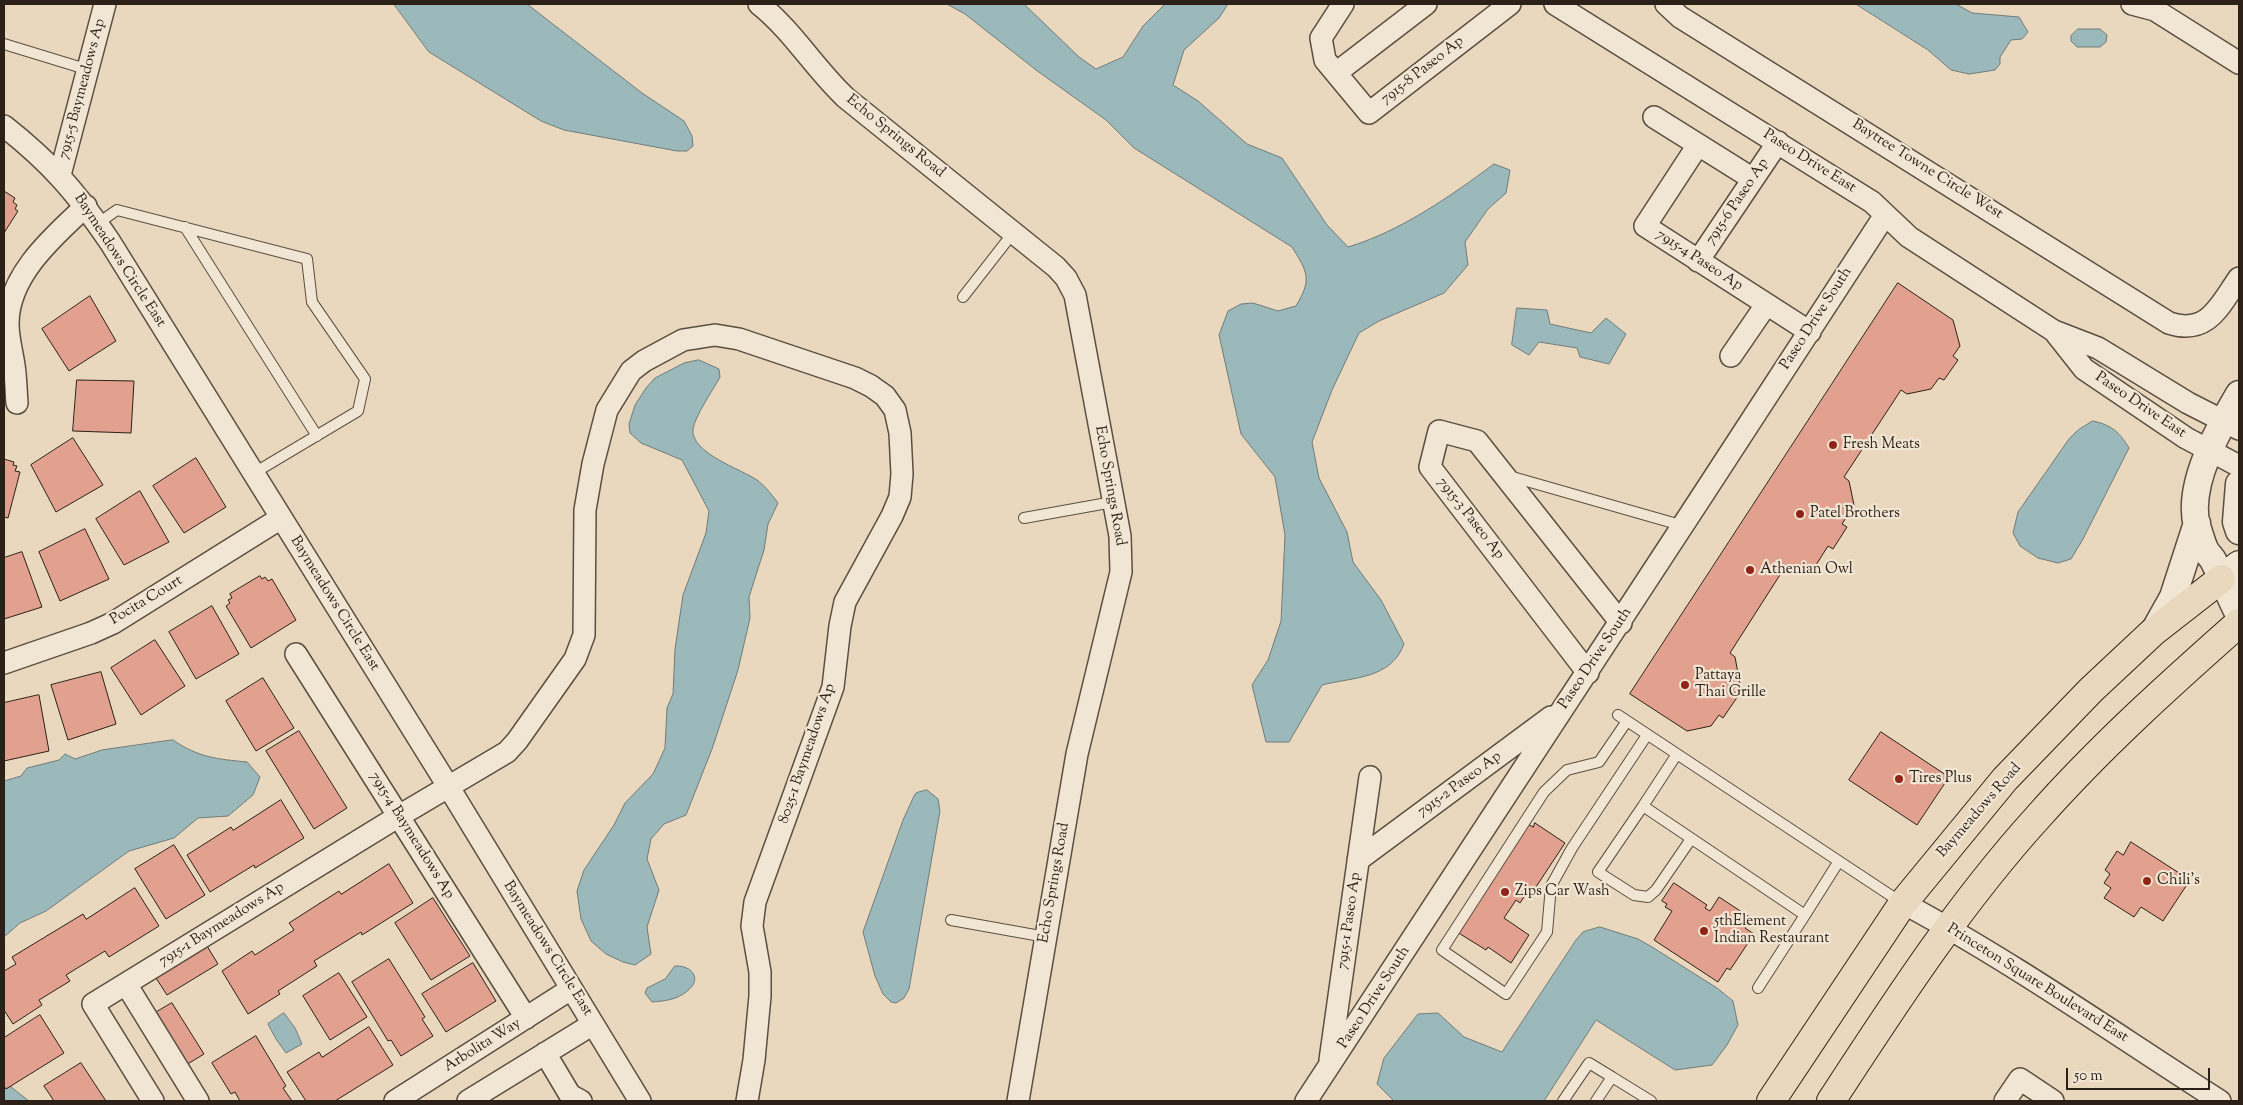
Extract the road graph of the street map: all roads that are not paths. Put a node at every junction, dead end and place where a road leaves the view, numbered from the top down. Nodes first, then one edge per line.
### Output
1 (105, 4) edge
2 (759, 4) edge
3 (1343, 4) edge
4 (1426, 4) edge
5 (1510, 4) edge
6 (1555, 4) edge
7 (1666, 4) edge
8 (2132, 4) edge
9 (4, 44) edge
10 (2239, 63) edge
11 (89, 70) junction
12 (1336, 73) junction
13 (1654, 117) dead end
14 (4, 126) edge
15 (1778, 142) junction
16 (1698, 145) junction
17 (60, 175) junction
18 (1753, 179) junction
19 (86, 206) junction
20 (1885, 215) junction
21 (97, 224) junction
22 (185, 227) junction
23 (1013, 233) junction
24 (1698, 261) junction
25 (2239, 278) edge
26 (963, 297) dead end
27 (1766, 305) junction
28 (2054, 331) junction
29 (1810, 332) junction
30 (1732, 356) dead end
31 (2239, 394) edge
32 (17, 403) dead end
33 (2231, 425) edge
34 (317, 436) junction
35 (2208, 451) junction
36 (2239, 466) edge
37 (254, 473) junction
38 (1503, 474) junction
39 (2239, 484) edge
40 (1113, 502) junction
41 (281, 518) junction
42 (1024, 518) dead end
43 (2197, 523) junction
44 (1684, 526) junction
45 (2239, 530) edge
46 (2230, 572) edge
47 (2239, 615) edge
48 (1621, 623) junction
49 (2239, 623) edge
50 (2153, 632) junction
51 (296, 654) dead end
52 (4, 663) edge
53 (1588, 673) junction
54 (1562, 710) junction
55 (1647, 735) junction
56 (1677, 754) junction
57 (1370, 777) dead end
58 (448, 786) junction
59 (1642, 806) junction
60 (398, 816) junction
61 (1691, 839) junction
62 (1358, 860) junction
63 (1839, 861) junction
64 (1903, 903) junction
65 (1805, 915) junction
66 (951, 920) dead end
67 (1948, 927) junction
68 (1046, 937) junction
69 (126, 984) junction
70 (1758, 988) dead end
71 (571, 989) junction
72 (526, 1018) junction
73 (593, 1024) junction
74 (544, 1053) junction
75 (1330, 1066) junction
76 (1612, 1077) junction
77 (152, 1101) edge
78 (198, 1101) edge
79 (395, 1101) edge
80 (468, 1101) edge
81 (581, 1101) edge
82 (640, 1101) edge
83 (748, 1101) edge
84 (1018, 1101) edge
85 (1306, 1101) edge
86 (1563, 1101) edge
87 (1596, 1101) edge
88 (1650, 1101) edge
89 (1771, 1101) edge
90 (1831, 1101) edge
91 (2005, 1101) edge
92 (2053, 1101) edge
93 (2220, 1101) edge

1 - 11 street, 7915-5 Baymeadows Ap
2 - 23 street, Echo Springs Road
3 - 12 street, 7915-8 Paseo Ap
4 - 12 street
5 - 12 street, 7915-8 Paseo Ap
6 - 15 street, Paseo Drive East
7 - 25 street, Baytree Towne Circle West
8 - 10 street
9 - 11 lane
11 - 17 street, 7915-5 Baymeadows Ap
13 - 16 street
14 - 17 street, Baymeadows Circle East
15 - 18 street, 7915-6 Paseo Ap
15 - 20 street, Paseo Drive East
16 - 18 street
16 - 24 street, 7915-4 Paseo Ap
17 - 19 street, Baymeadows Circle East
18 - 24 street, 7915-6 Paseo Ap
19 - 21 street, Baymeadows Circle East
19 - 32 street
20 - 28 street, Paseo Drive East
20 - 29 street, Paseo Drive South
21 - 22 lane
21 - 37 street, Baymeadows Circle East
22 - 34 lane
22 - 34 lane
23 - 26 lane
23 - 40 street, Echo Springs Road
24 - 27 street, 7915-4 Paseo Ap
27 - 29 street, 7915-4 Paseo Ap
27 - 30 street
28 - 33 street, Paseo Drive East
28 - 35 street, Paseo Drive East
29 - 44 street, Paseo Drive South
31 - 33 street
33 - 35 street
34 - 37 lane
35 - 36 street, Paseo Drive East
35 - 43 street
37 - 41 street, Baymeadows Circle East
38 - 44 lane
38 - 48 street, 7915-3 Paseo Ap
38 - 53 street, 7915-3 Paseo Ap
39 - 45 street
40 - 42 lane
40 - 68 street, Echo Springs Road
41 - 52 street, Pocita Court
41 - 58 street, Baymeadows Circle East
43 - 46 street
43 - 50 street
44 - 48 street, Paseo Drive South
46 - 47 street
46 - 50 main road, Baymeadows Road
48 - 53 street, Paseo Drive South
49 - 67 main road
50 - 64 main road, Baymeadows Road
51 - 60 street, 7915-4 Baymeadows Ap
53 - 54 street, Paseo Drive South
54 - 62 street, 7915-2 Paseo Ap
54 - 75 street, Paseo Drive South
55 - 55 lane
55 - 56 lane
56 - 59 lane
56 - 63 lane
57 - 62 street, 7915-1 Paseo Ap
58 - 60 street, 7915-1 Baymeadows Ap
58 - 71 street, Baymeadows Circle East
58 - 83 street, 8025-1 Baymeadows Ap
59 - 61 lane
59 - 61 lane
60 - 69 street, 7915-1 Baymeadows Ap
60 - 72 street, 7915-4 Baymeadows Ap
61 - 65 lane
62 - 75 street, 7915-1 Paseo Ap
63 - 64 lane
63 - 65 lane
64 - 67 street, Princeton Square Boulevard East
64 - 89 main road, Baymeadows Road
65 - 70 lane
66 - 68 lane
67 - 90 main road
67 - 93 street, Princeton Square Boulevard East
68 - 84 street, Echo Springs Road
69 - 77 street, 7915-1 Baymeadows Ap
69 - 78 street
71 - 72 street, Arbolita Way
71 - 73 street, Baymeadows Circle East
72 - 79 street, Arbolita Way
73 - 74 street
73 - 82 street, Baymeadows Circle East
74 - 80 street
74 - 81 street
75 - 85 street, Paseo Drive South
76 - 86 lane
76 - 87 lane
76 - 88 lane
91 - 92 street

